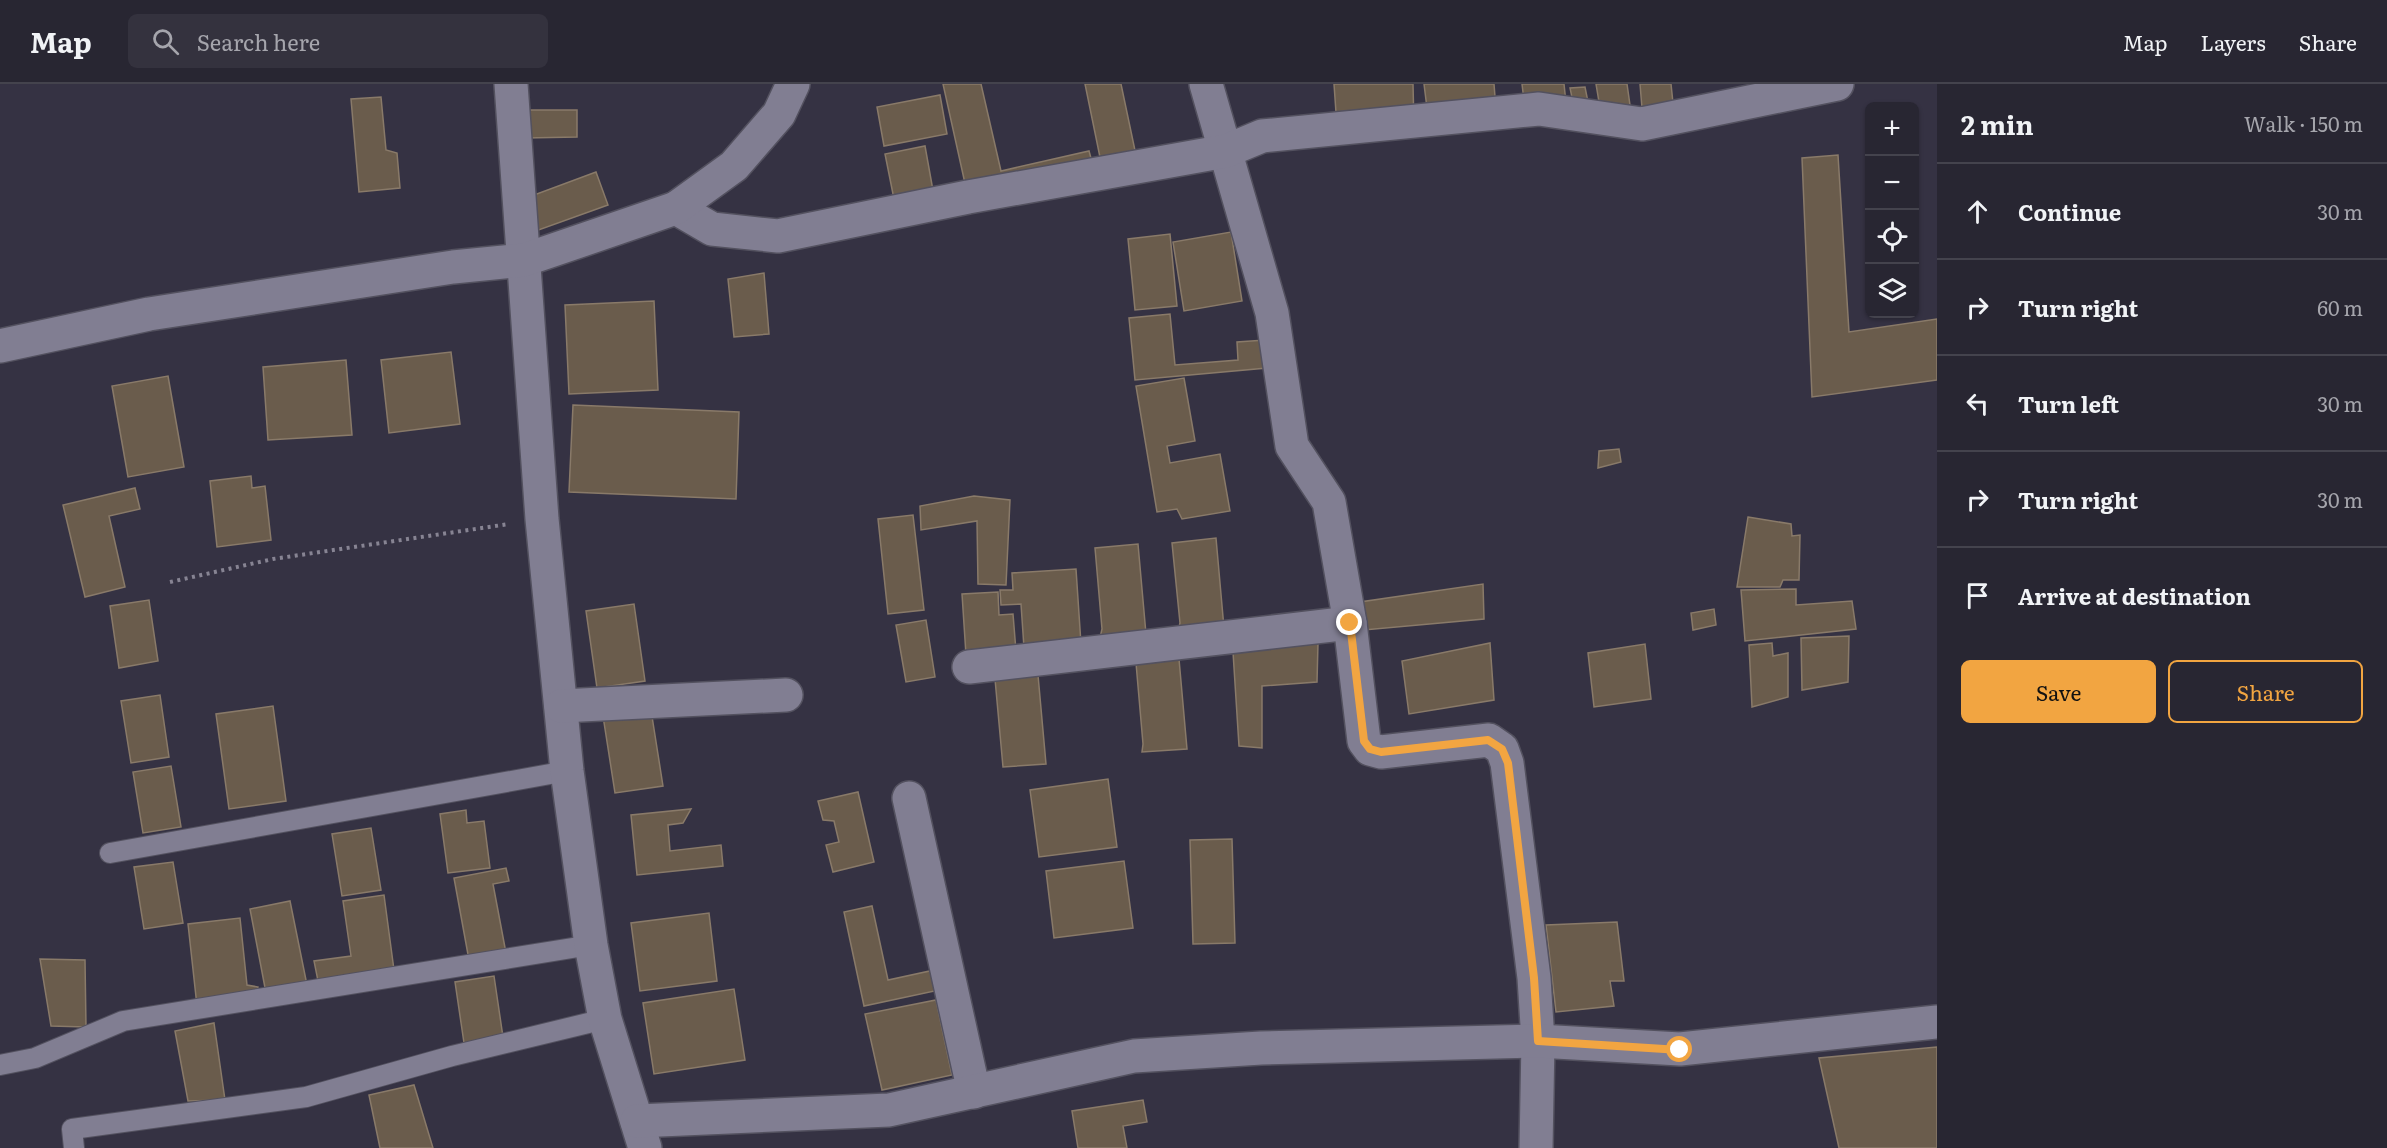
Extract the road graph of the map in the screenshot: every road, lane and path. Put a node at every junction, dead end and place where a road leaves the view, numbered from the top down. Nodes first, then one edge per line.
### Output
1 (511, 84) edge
2 (792, 84) edge
3 (1206, 84) edge
4 (1838, 84) edge
5 (1226, 152) junction
6 (676, 208) junction
7 (524, 260) junction
8 (0, 346) edge
9 (542, 519) junction
10 (170, 582) dead end
11 (1350, 623) junction
12 (969, 667) dead end
13 (786, 695) dead end
14 (561, 706) junction
15 (567, 771) junction
16 (909, 798) dead end
17 (110, 853) dead end
18 (591, 945) junction
19 (605, 1019) junction
20 (1937, 1022) edge
21 (1538, 1041) junction
22 (0, 1065) edge
23 (974, 1092) junction
24 (641, 1135) edge
25 (74, 1148) edge
26 (1536, 1148) edge

1 - 7 street
2 - 6 street
3 - 5 street
4 - 5 street
5 - 6 street
5 - 11 street
6 - 7 street
7 - 8 street
7 - 9 street
9 - 10 path
9 - 14 street
11 - 12 street
11 - 21 street
13 - 14 street
14 - 15 street
15 - 17 lane
15 - 18 street
16 - 23 street
18 - 19 street
18 - 22 lane
19 - 24 street
19 - 25 lane
20 - 21 street
21 - 23 street
21 - 26 street
23 - 24 street

